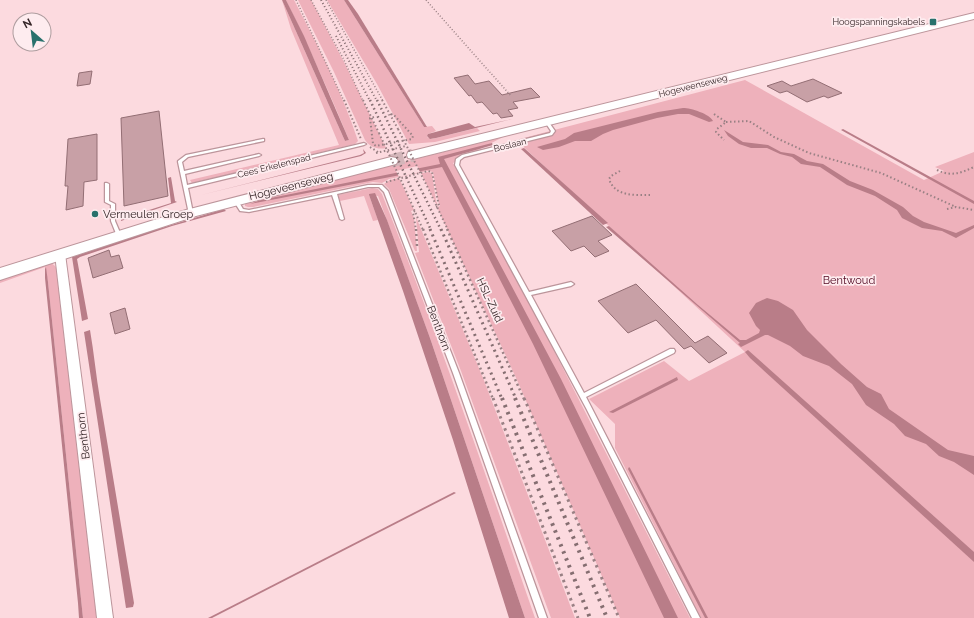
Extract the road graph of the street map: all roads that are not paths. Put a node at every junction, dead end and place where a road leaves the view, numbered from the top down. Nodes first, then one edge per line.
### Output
1 (974, 16) edge
2 (547, 122) junction
3 (263, 140) dead end
4 (364, 144) road end
5 (259, 155) dead end
6 (413, 155) tunnel mouth
7 (391, 161) tunnel mouth
8 (182, 173) junction
9 (107, 184) dead end
10 (185, 187) junction
11 (334, 193) junction
12 (235, 200) junction
13 (191, 213) junction
14 (342, 219) dead end
15 (119, 235) junction
16 (60, 254) junction
17 (0, 274) edge
18 (571, 284) dead end
19 (528, 294) junction
20 (672, 350) dead end
21 (582, 396) junction
22 (105, 618) edge
23 (543, 618) edge
24 (696, 618) edge

1 - 2 main road, Hogeveenseweg
2 - 6 main road, Hogeveenseweg
2 - 19 lane, Boslaan
3 - 8 lane
4 - 10 lane, Cees Erkelenspad
5 - 8 lane
7 - 12 main road, Hogeveenseweg
8 - 10 lane
9 - 15 lane
10 - 13 lane
11 - 12 lane
11 - 14 lane
11 - 23 lane, Benthorn
12 - 13 main road, Hogeveenseweg
13 - 15 main road, Hogeveenseweg
15 - 16 main road, Hogeveenseweg
16 - 17 main road, Hogeveenseweg
16 - 22 street, Benthorn
18 - 19 lane
19 - 21 lane
20 - 21 lane
21 - 24 lane

